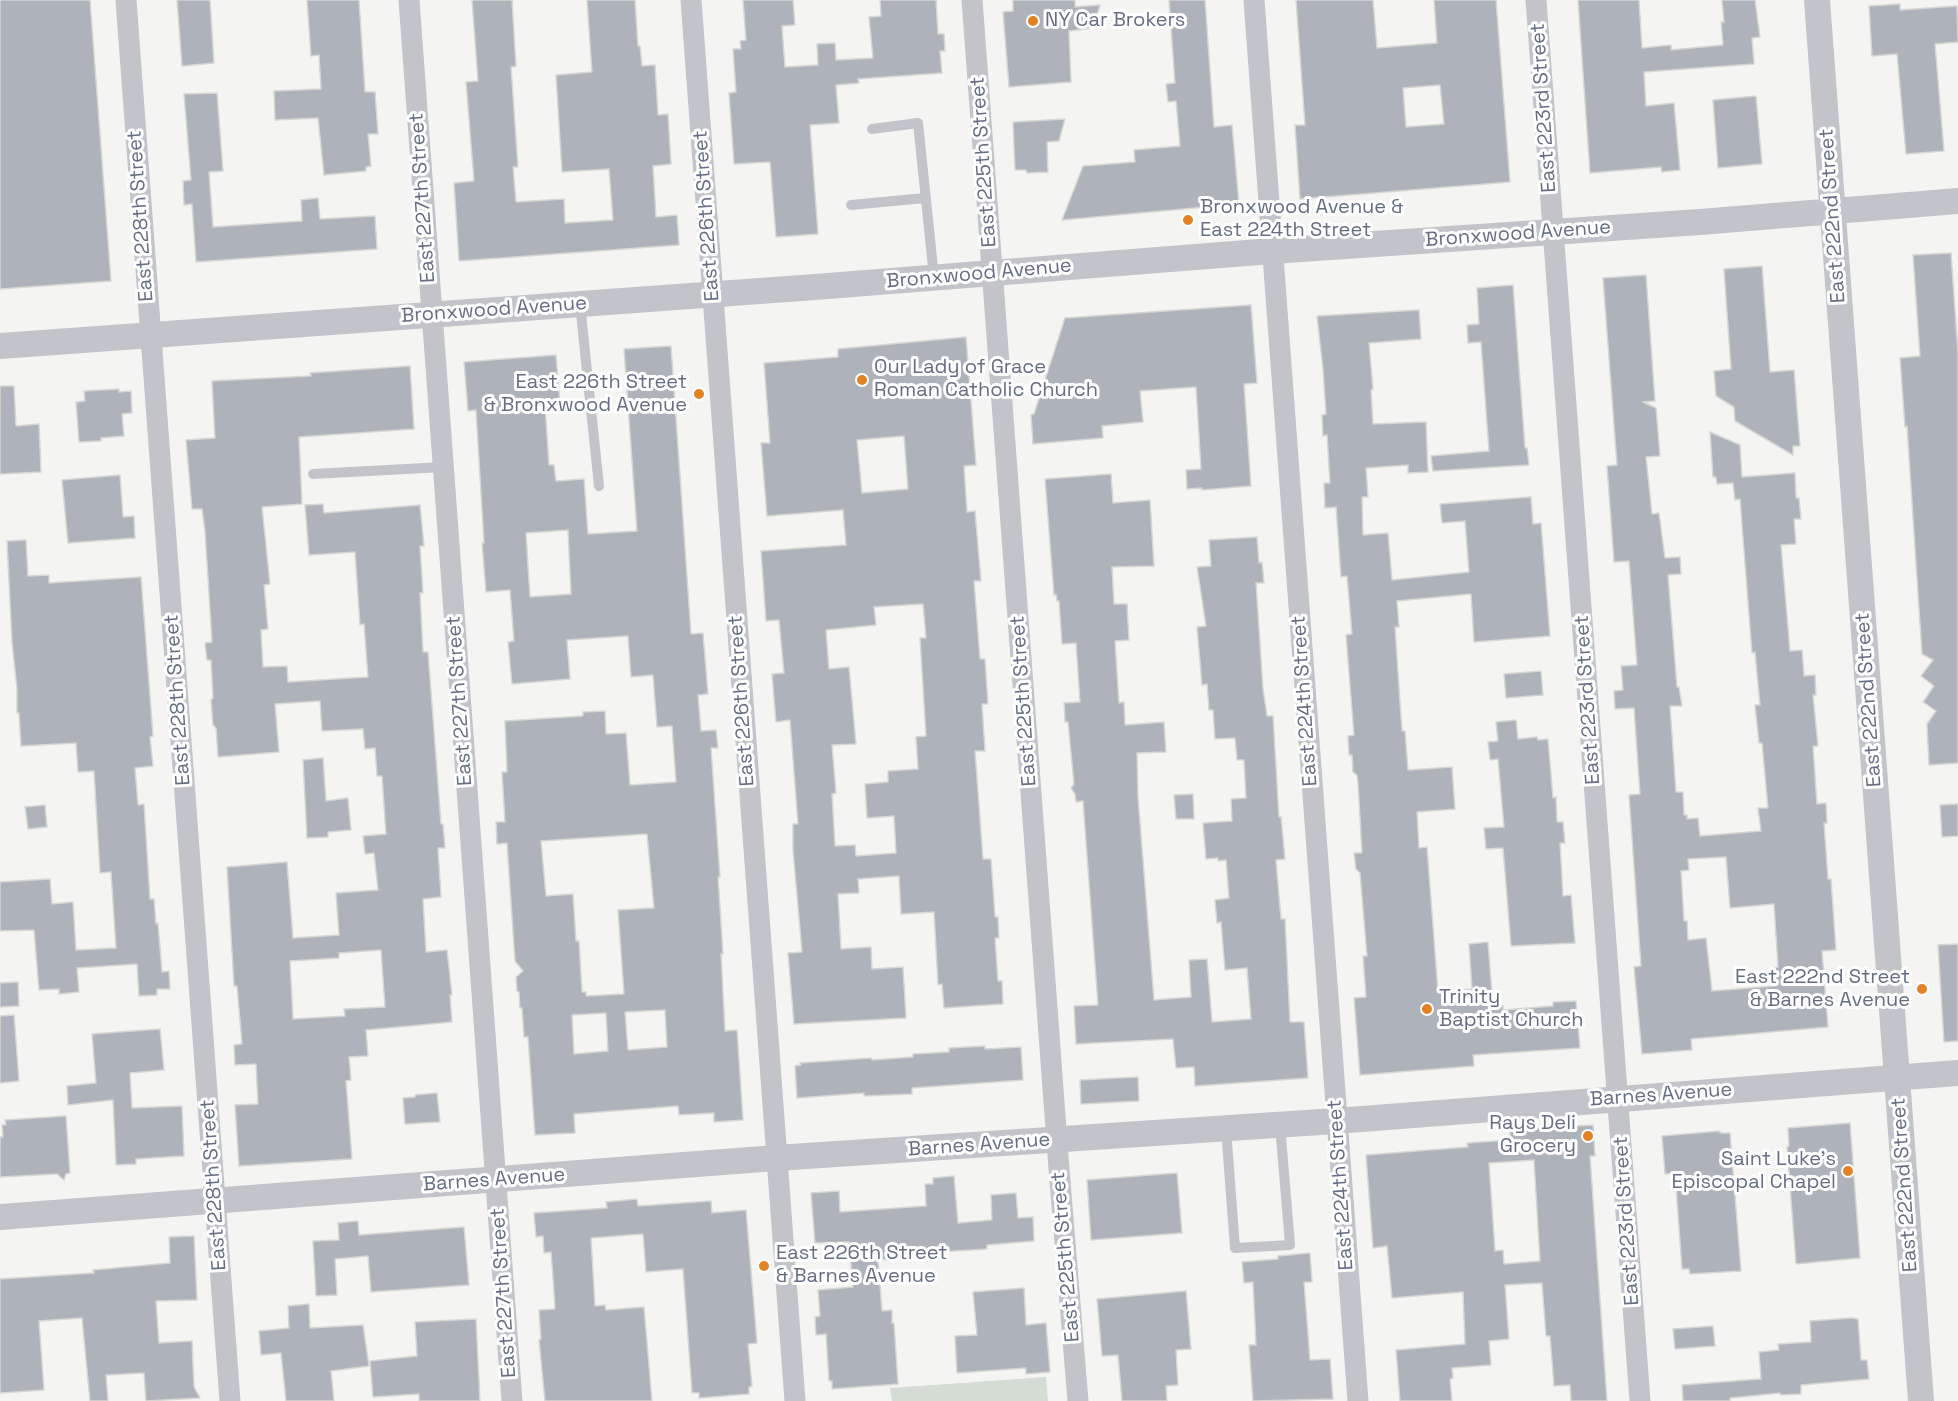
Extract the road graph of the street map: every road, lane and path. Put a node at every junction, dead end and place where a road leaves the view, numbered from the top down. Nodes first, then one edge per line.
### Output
1 (126, 0) edge
2 (409, 0) edge
3 (691, 0) edge
4 (972, 0) edge
5 (1254, 0) edge
6 (1536, 0) edge
7 (1817, 0) edge
8 (872, 129) dead end
9 (926, 198) junction
10 (1958, 201) edge
11 (851, 205) dead end
12 (1833, 210) junction
13 (1553, 231) junction
14 (1272, 251) junction
15 (993, 272) junction
16 (934, 277) junction
17 (712, 294) junction
18 (580, 303) junction
19 (432, 314) junction
20 (151, 334) junction
21 (0, 346) edge
22 (443, 467) junction
23 (313, 474) dead end
24 (599, 486) dead end
25 (1958, 1073) edge
26 (1897, 1077) junction
27 (1618, 1098) junction
28 (1336, 1121) junction
29 (1280, 1125) junction
30 (1226, 1129) junction
31 (1057, 1140) junction
32 (776, 1158) junction
33 (495, 1180) junction
34 (215, 1200) junction
35 (0, 1217) edge
36 (230, 1401) edge
37 (512, 1401) edge
38 (795, 1401) edge
39 (1078, 1401) edge
40 (1358, 1401) edge
41 (1640, 1401) edge
42 (1921, 1401) edge

1 - 20 street, East 228th Street
2 - 19 street, East 227th Street
3 - 17 street, East 226th Street
4 - 15 street, East 225th Street
5 - 14 street, East 224th Street
6 - 13 street, East 223rd Street
7 - 12 street, East 222nd Street
8 - 9 lane
9 - 11 lane
9 - 16 lane
10 - 12 street, Bronxwood Avenue
12 - 13 street, Bronxwood Avenue
12 - 26 street, East 222nd Street
13 - 14 street, Bronxwood Avenue
13 - 27 street, East 223rd Street
14 - 15 street, Bronxwood Avenue
14 - 28 street, East 224th Street
15 - 16 street, Bronxwood Avenue
15 - 31 street, East 225th Street
16 - 17 street, Bronxwood Avenue
17 - 18 street, Bronxwood Avenue
17 - 32 street, East 226th Street
18 - 19 street, Bronxwood Avenue
18 - 24 lane
19 - 20 street, Bronxwood Avenue
19 - 22 street, East 227th Street
20 - 21 street, Bronxwood Avenue
20 - 34 street, East 228th Street
22 - 23 lane
22 - 33 street, East 227th Street
25 - 26 street, Barnes Avenue
26 - 27 street, Barnes Avenue
26 - 42 street, East 222nd Street
27 - 28 street, Barnes Avenue
27 - 41 street, East 223rd Street
28 - 29 street, Barnes Avenue
28 - 40 street, East 224th Street
29 - 30 street, Barnes Avenue
29 - 30 lane
30 - 31 street, Barnes Avenue
31 - 32 street, Barnes Avenue
31 - 39 street, East 225th Street
32 - 33 street, Barnes Avenue
32 - 38 street, East 226th Street
33 - 34 street, Barnes Avenue
33 - 37 street, East 227th Street
34 - 35 street, Barnes Avenue
34 - 36 street, East 228th Street

